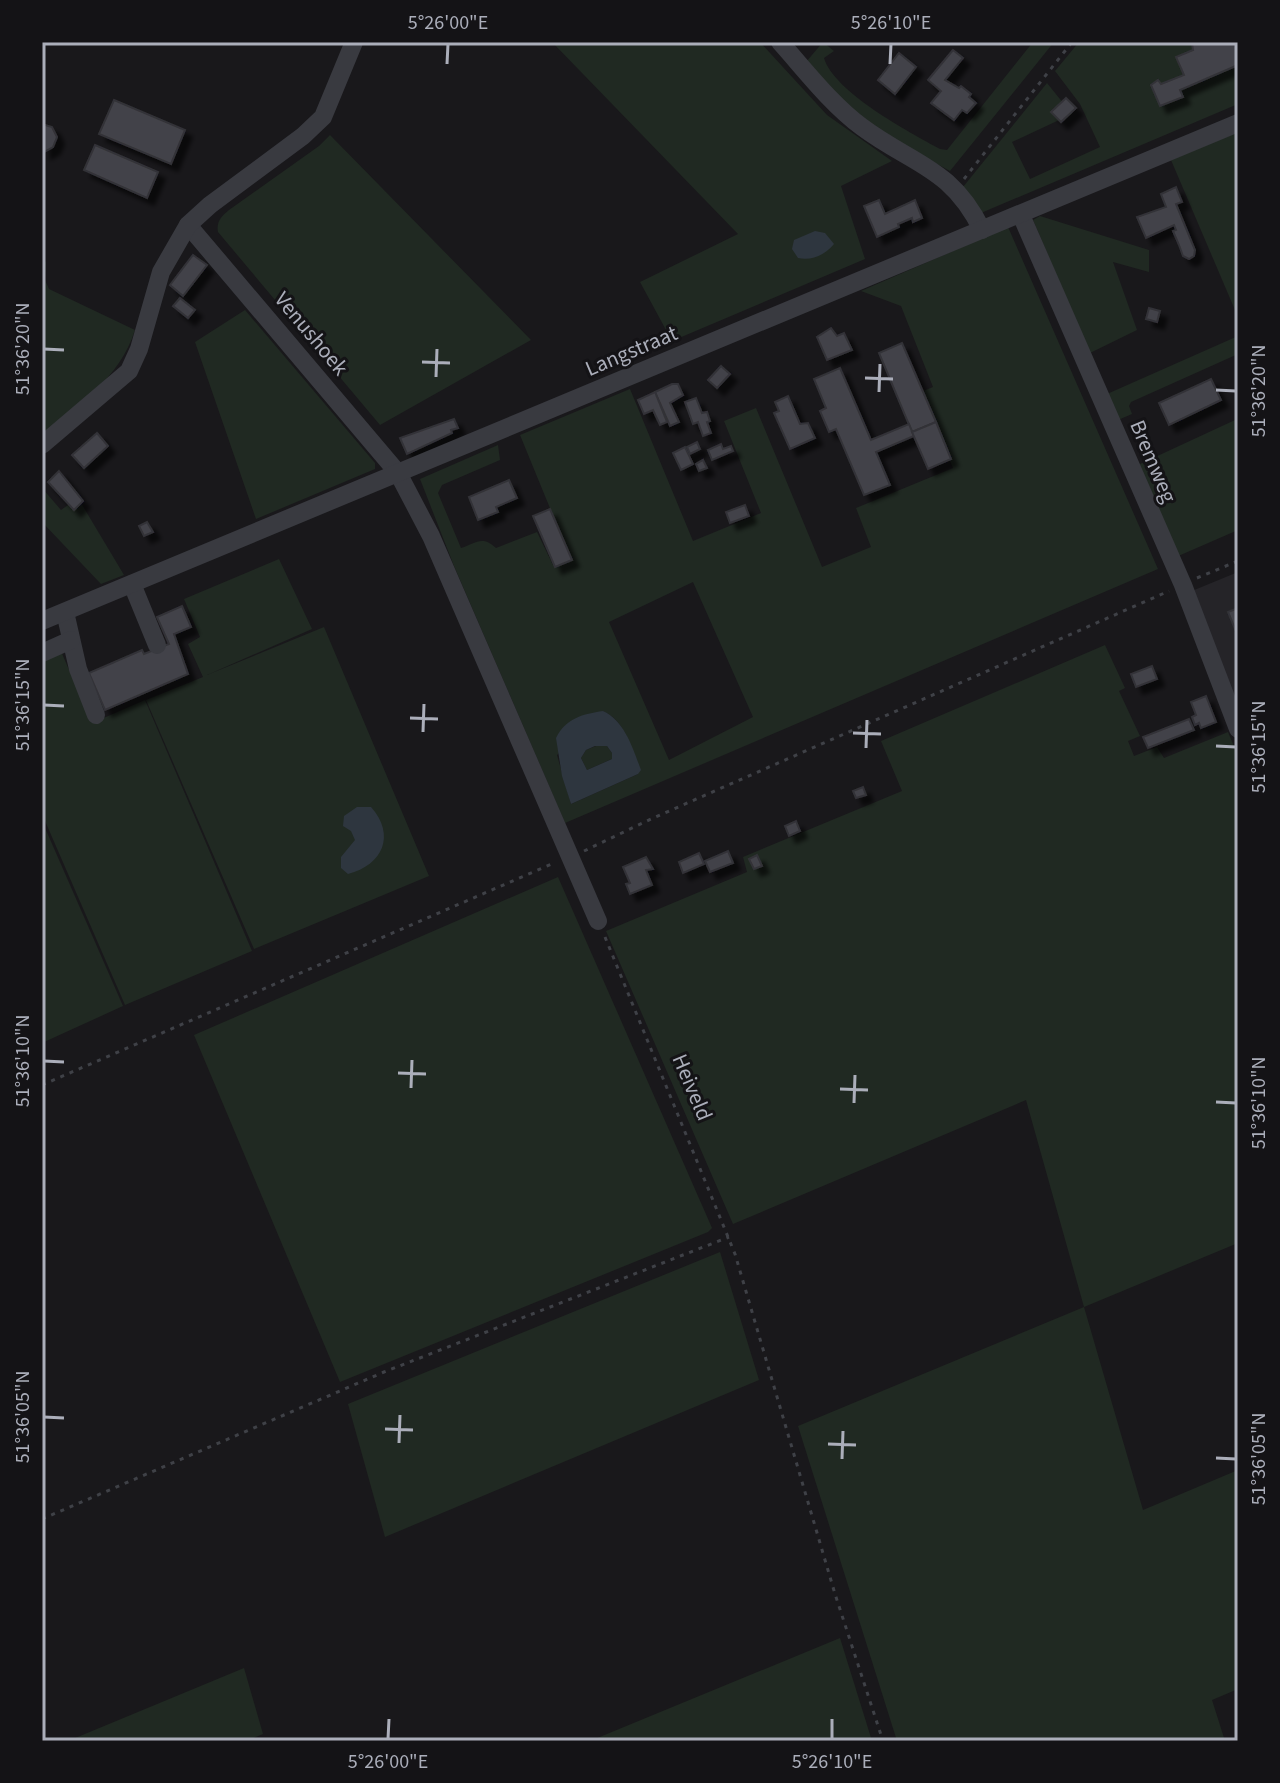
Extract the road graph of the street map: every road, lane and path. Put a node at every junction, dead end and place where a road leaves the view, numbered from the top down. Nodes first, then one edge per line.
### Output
1 (354, 42) edge
2 (780, 42) edge
3 (1072, 42) edge
4 (1238, 123) edge
5 (956, 188) junction
6 (1021, 215) junction
7 (188, 225) junction
8 (982, 230) junction
9 (42, 445) edge
10 (398, 473) junction
11 (1238, 561) edge
12 (132, 584) junction
13 (1183, 585) junction
14 (65, 612) junction
15 (42, 621) edge
16 (71, 640) junction
17 (157, 645) dead end
18 (42, 653) edge
19 (96, 715) dead end
20 (1236, 717) edge
21 (572, 858) junction
22 (598, 921) joint
23 (42, 1085) edge
24 (729, 1237) junction
25 (42, 1519) edge
26 (883, 1741) edge

1 - 7 street
2 - 5 street
3 - 5 path
4 - 6 street, Langstraat
5 - 8 street
6 - 8 street, Langstraat
6 - 13 street, Bremweg
7 - 9 street
7 - 10 street, Venushoek
8 - 10 street, Langstraat
10 - 12 street, Langstraat
10 - 21 street
11 - 13 path
12 - 14 street, Langstraat
12 - 17 street
13 - 20 street, Bremweg
13 - 21 path
14 - 15 street, Langstraat
14 - 16 street
16 - 18 street
16 - 19 street
21 - 22 street
21 - 23 path
22 - 24 path, Heiveld
24 - 25 path
24 - 26 path, Heiveld

